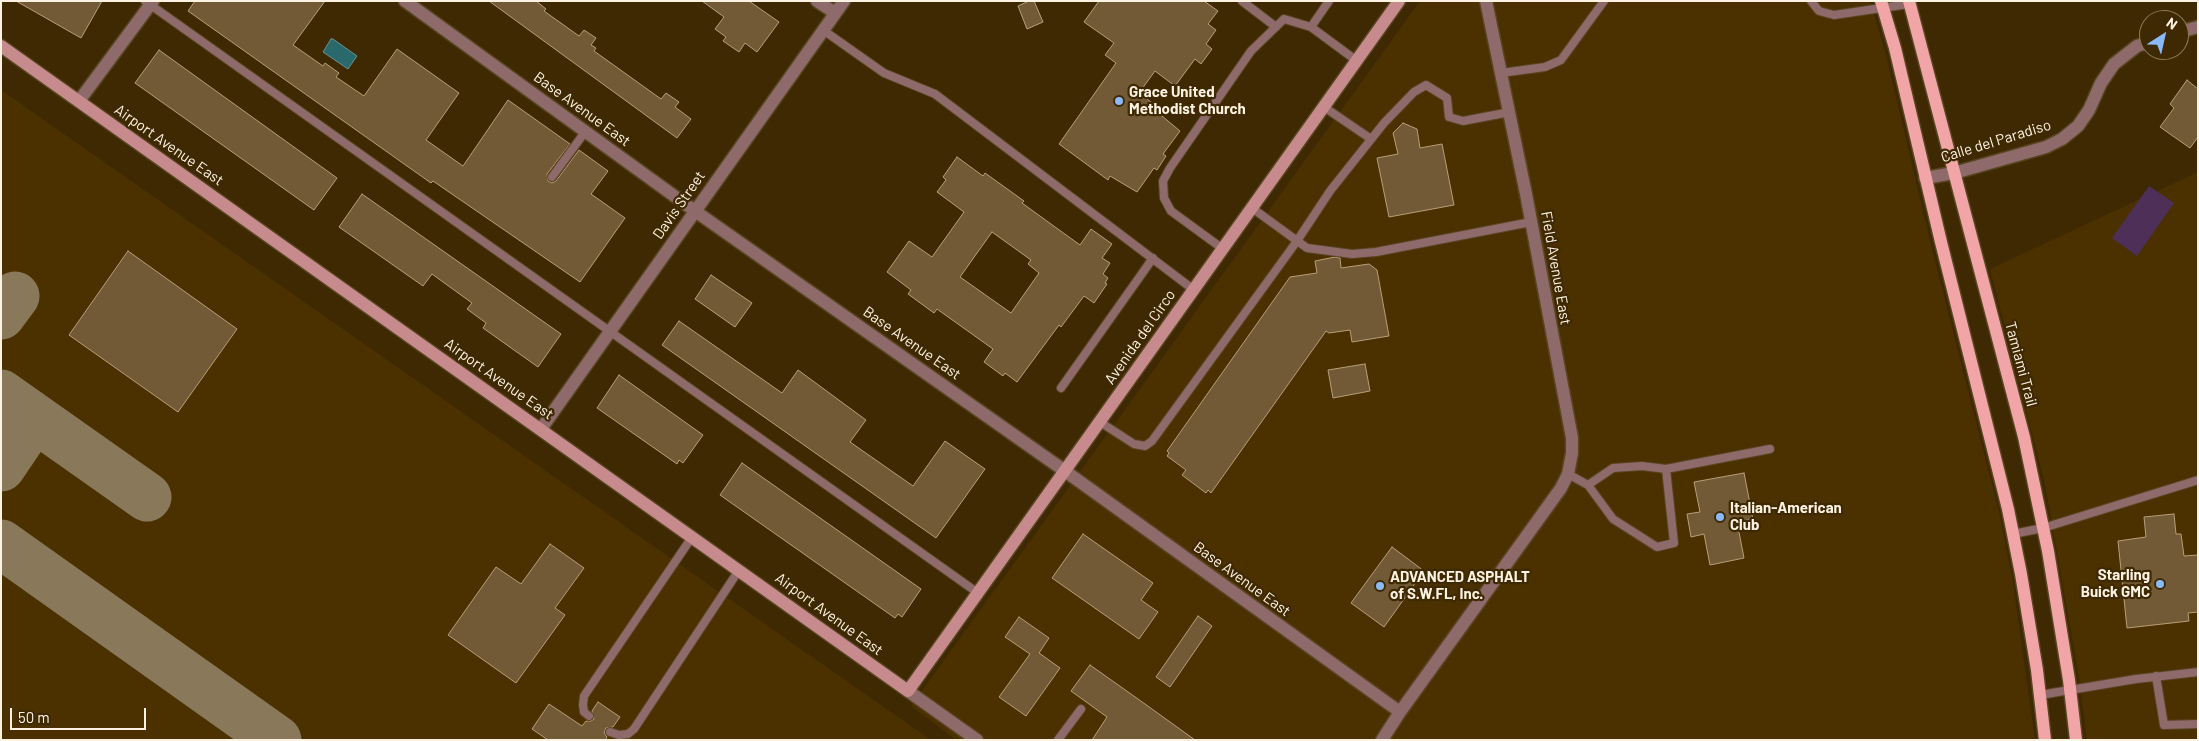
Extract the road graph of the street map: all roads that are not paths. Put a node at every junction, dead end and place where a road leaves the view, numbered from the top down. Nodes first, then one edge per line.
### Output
1 (405, 1) edge
2 (817, 1) edge
3 (844, 1) edge
4 (1242, 1) edge
5 (1329, 1) edge
6 (1399, 1) edge
7 (1486, 1) edge
8 (1604, 1) edge
9 (1811, 1) edge
10 (1909, 2) edge
11 (149, 3) edge
12 (1882, 4) edge
13 (835, 13) junction
14 (1276, 27) junction
15 (1311, 27) junction
16 (823, 30) junction
17 (2139, 45) edge
18 (1, 46) edge
19 (1357, 61) junction
20 (1501, 73) junction
21 (79, 101) junction
22 (1324, 107) junction
23 (1510, 112) junction
24 (585, 132) junction
25 (1371, 139) junction
26 (1954, 173) junction
27 (552, 177) dead end
28 (1925, 178) junction
29 (1252, 208) junction
30 (695, 211) junction
31 (1531, 222) junction
32 (1297, 240) junction
33 (1223, 249) junction
34 (1152, 258) junction
35 (1194, 290) junction
36 (610, 331) junction
37 (1061, 388) dead end
38 (1100, 422) junction
39 (541, 429) junction
40 (1770, 449) dead end
41 (1666, 469) junction
42 (1065, 471) junction
43 (1568, 474) junction
44 (2198, 480) edge
45 (1588, 486) junction
46 (2043, 528) junction
47 (2013, 534) junction
48 (692, 537) junction
49 (739, 570) junction
50 (978, 593) junction
51 (2198, 672) edge
52 (2156, 676) junction
53 (2070, 690) junction
54 (908, 691) junction
55 (2040, 695) junction
56 (1081, 709) dead end
57 (1400, 712) junction
58 (589, 716) dead end
59 (2198, 724) edge
60 (610, 732) dead end
61 (977, 740) edge
62 (1058, 740) edge
63 (1382, 740) edge
64 (2045, 740) edge
65 (2076, 740) edge

1 - 24 street, Base Avenue East
2 - 13 street
3 - 13 street, Davis Street
4 - 14 lane
5 - 15 lane
6 - 19 street, Avenida del Circo
7 - 20 street, Field Avenue East
8 - 20 lane
9 - 12 lane
10 - 12 lane
10 - 26 main road, Tamiami Trail
11 - 21 street
11 - 36 lane
12 - 28 main road
13 - 16 street, Davis Street
14 - 15 lane
14 - 33 lane
15 - 19 lane
16 - 30 street, Davis Street
16 - 34 lane
17 - 26 street, Calle del Paradiso
18 - 21 street, Airport Avenue East
19 - 22 street, Avenida del Circo
20 - 23 street, Field Avenue East
21 - 39 street, Airport Avenue East
22 - 25 lane
22 - 29 street, Avenida del Circo
23 - 25 lane
23 - 31 street, Field Avenue East
24 - 27 lane
24 - 30 street, Base Avenue East
25 - 32 lane
26 - 28 street, Calle del Paradiso
26 - 46 main road, Tamiami Trail
28 - 47 main road
29 - 32 lane
29 - 33 street, Avenida del Circo
30 - 36 street, Davis Street
30 - 42 street, Base Avenue East
31 - 32 lane
31 - 43 street, Field Avenue East
32 - 38 lane
33 - 35 street, Avenida del Circo
34 - 35 lane
34 - 37 lane
35 - 38 street, Avenida del Circo
36 - 39 street, Davis Street
36 - 50 lane
38 - 42 street, Avenida del Circo
39 - 48 street, Airport Avenue East
40 - 41 lane
41 - 45 lane
41 - 45 lane
42 - 50 street, Avenida del Circo
42 - 57 street, Base Avenue East
43 - 45 lane
43 - 57 street, Field Avenue East
44 - 46 lane
46 - 47 lane
46 - 53 main road, Tamiami Trail
47 - 55 main road
48 - 49 street, Airport Avenue East
48 - 58 lane
49 - 54 street, Airport Avenue East
49 - 60 lane
50 - 54 street, Avenida del Circo
51 - 52 lane
52 - 53 lane
52 - 59 lane
53 - 55 lane
53 - 65 main road, Tamiami Trail
54 - 61 street, Airport Avenue East
55 - 64 main road
56 - 62 lane
57 - 63 street, Field Avenue East

